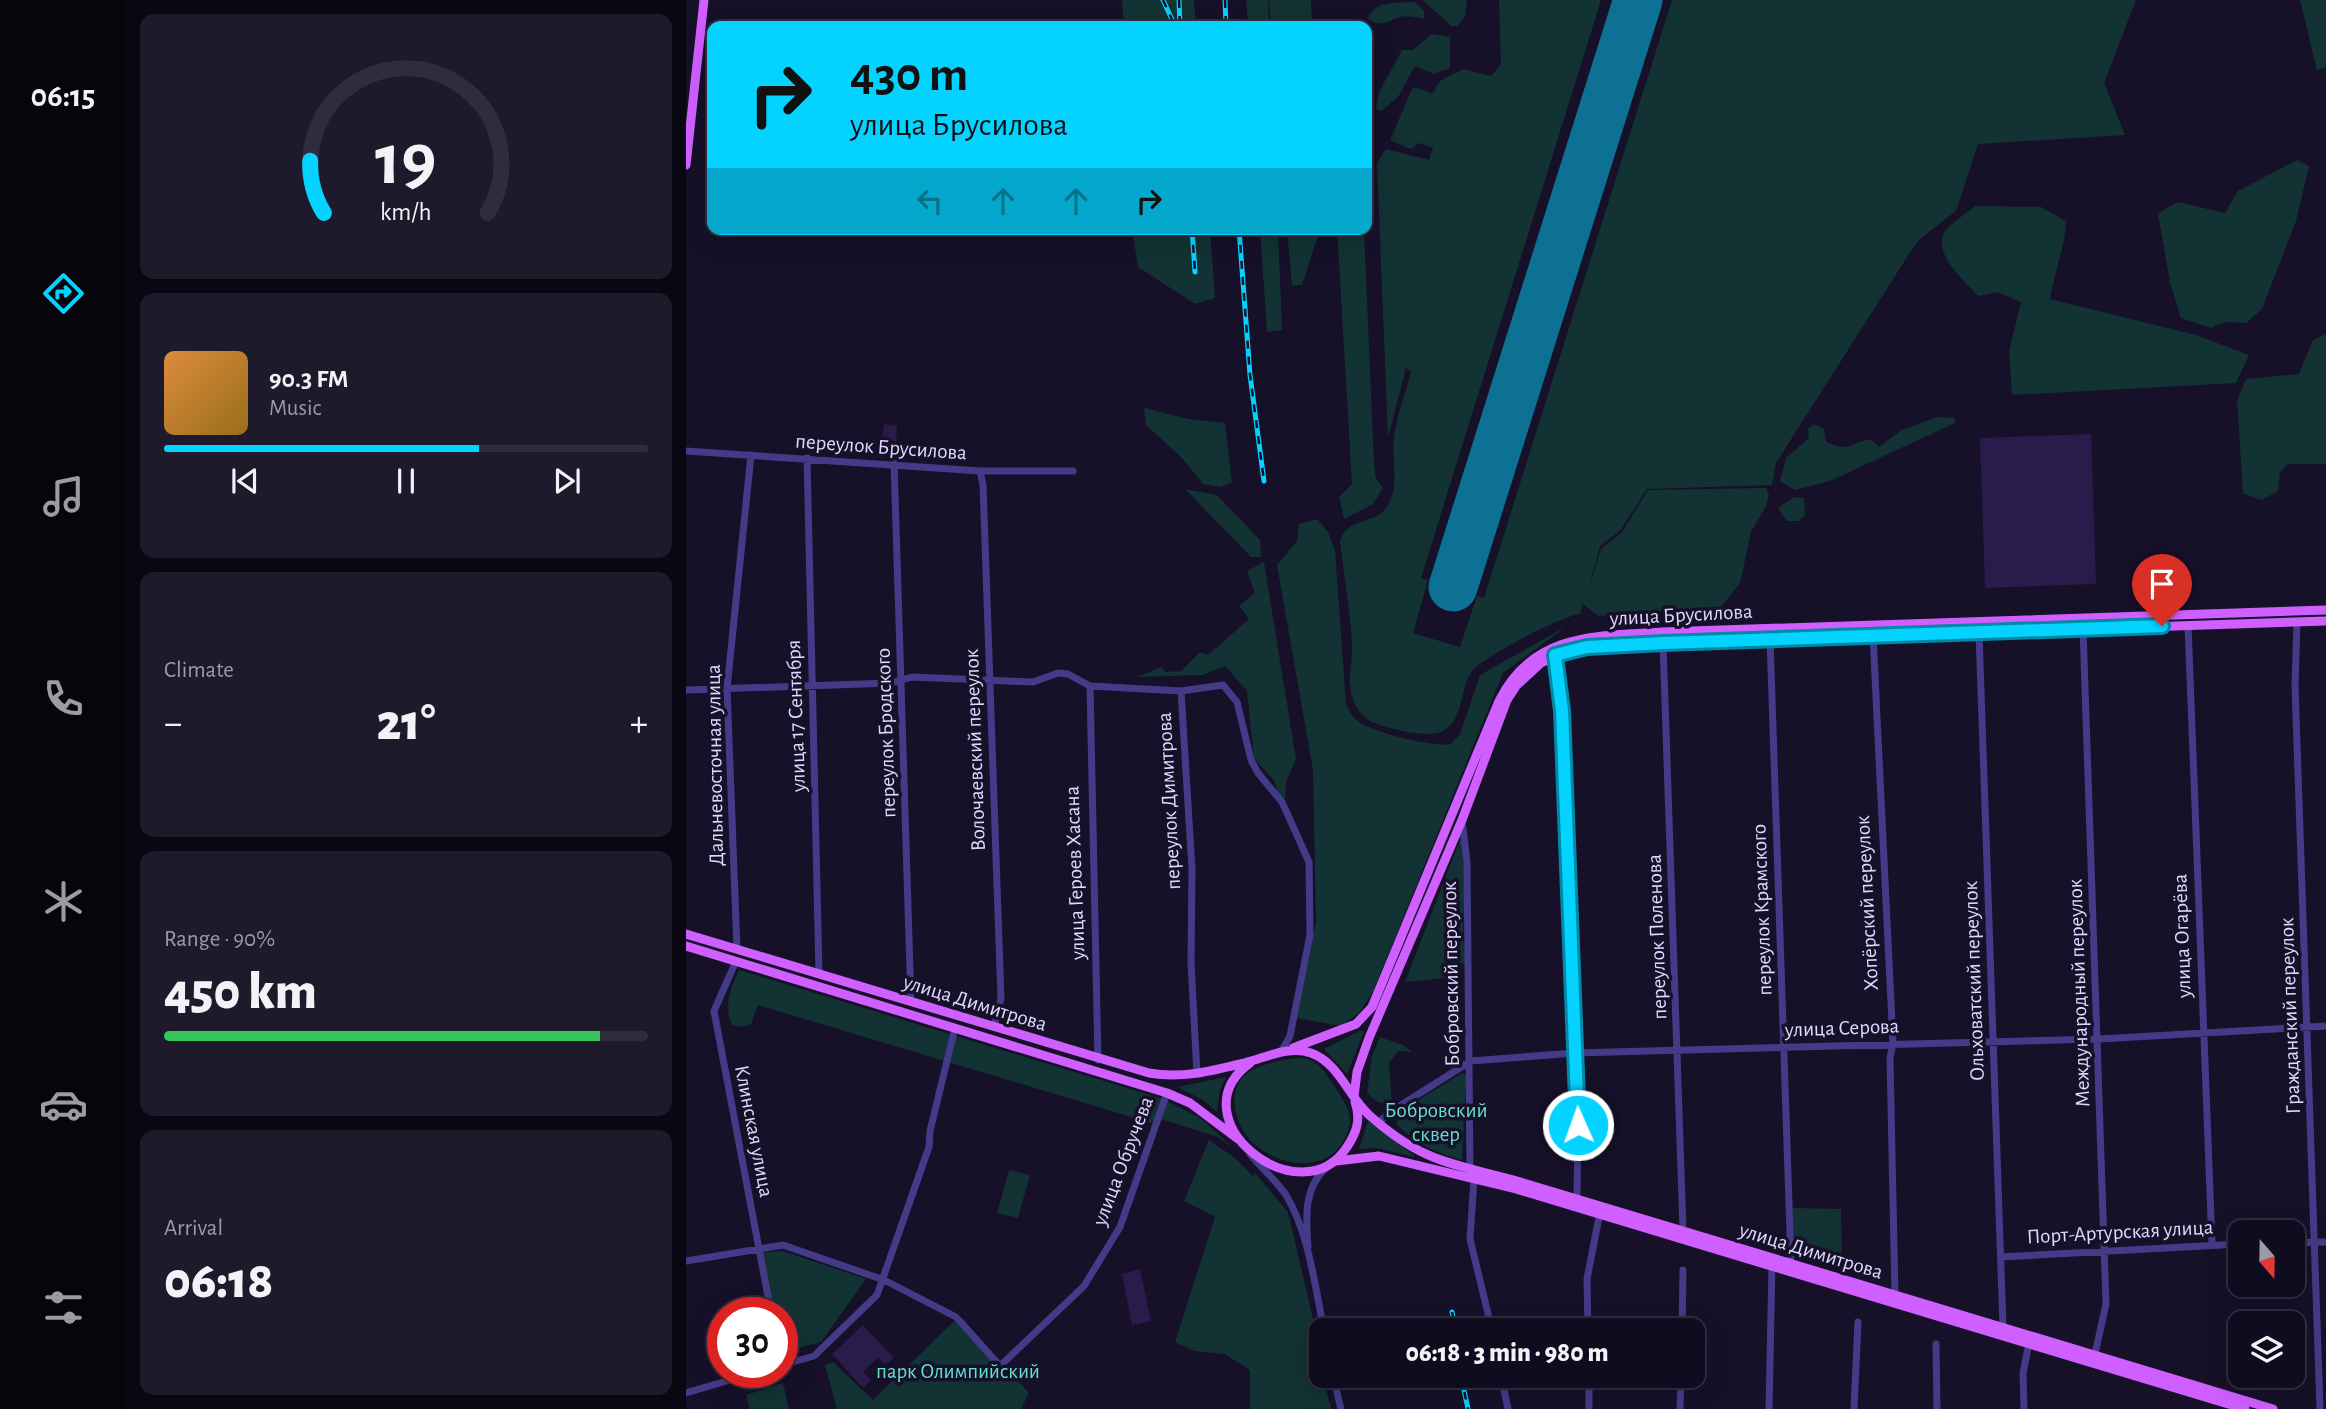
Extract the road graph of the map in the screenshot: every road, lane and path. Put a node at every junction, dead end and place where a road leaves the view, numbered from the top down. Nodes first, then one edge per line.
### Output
1 (704, 0) edge
2 (686, 165) edge
3 (686, 451) edge
4 (751, 456) junction
5 (807, 458) junction
6 (894, 463) junction
7 (980, 471) junction
8 (1073, 471) dead end
9 (2326, 610) edge
10 (2030, 620) junction
11 (2326, 621) edge
12 (2297, 622) junction
13 (2188, 625) junction
14 (2083, 629) junction
15 (2030, 631) junction
16 (1979, 633) junction
17 (1873, 635) junction
18 (1770, 639) junction
19 (1663, 643) junction
20 (1555, 655) junction
21 (900, 680) junction
22 (989, 682) junction
23 (1090, 686) junction
24 (814, 687) junction
25 (727, 688) junction
26 (686, 690) edge
27 (1181, 691) junction
28 (1462, 820) junction
29 (686, 934) edge
30 (686, 946) edge
31 (737, 949) junction
32 (736, 961) junction
33 (819, 973) junction
34 (911, 1002) junction
35 (2326, 1026) edge
36 (994, 1027) junction
37 (2308, 1027) junction
38 (955, 1028) junction
39 (2203, 1032) junction
40 (2099, 1039) junction
41 (1994, 1040) junction
42 (1893, 1044) junction
43 (1785, 1046) junction
44 (1281, 1052) junction
45 (1679, 1052) junction
46 (1574, 1053) junction
47 (1098, 1060) junction
48 (1256, 1060) junction
49 (1471, 1061) junction
50 (1197, 1074) junction
51 (1167, 1093) junction
52 (1354, 1099) junction
53 (1378, 1123) junction
54 (1238, 1139) junction
55 (1246, 1148) junction
56 (1334, 1162) junction
57 (1472, 1174) junction
58 (1577, 1198) junction
59 (1600, 1212) junction
60 (1683, 1230) junction
61 (2305, 1242) edge
62 (2314, 1242) junction
63 (2326, 1242) edge
64 (2212, 1244) junction
65 (2228, 1244) edge
66 (759, 1248) junction
67 (2102, 1252) junction
68 (2001, 1257) junction
69 (686, 1261) edge
70 (1310, 1262) junction
71 (1791, 1263) junction
72 (1772, 1264) junction
73 (1683, 1270) dead end
74 (884, 1280) junction
75 (1895, 1294) junction
76 (768, 1297) edge
77 (1322, 1318) edge
78 (1489, 1318) edge
79 (1588, 1318) edge
80 (1682, 1318) edge
81 (1858, 1322) dead end
82 (2003, 1327) junction
83 (2029, 1343) junction
84 (1936, 1344) dead end
85 (2095, 1354) junction
86 (798, 1360) edge
87 (707, 1387) edge
88 (1336, 1388) edge
89 (1503, 1388) edge
90 (1589, 1388) edge
91 (1681, 1388) edge
92 (686, 1393) edge
93 (1341, 1409) edge
94 (1508, 1409) edge
95 (1589, 1409) edge
96 (1680, 1409) edge
97 (1769, 1409) edge
98 (1854, 1409) edge
99 (1937, 1409) edge
100 (2024, 1409) edge
101 (2245, 1409) edge
102 (2273, 1409) edge
103 (2320, 1409) edge

1 - 2 main road
3 - 4 street, переулок Брусилова
4 - 5 street, переулок Брусилова
4 - 25 street, Дальневосточная улица
5 - 6 street, переулок Брусилова
5 - 24 street, улица 17 Сентября
6 - 7 street, переулок Брусилова
6 - 21 street, переулок Бродского
7 - 8 street, переулок Брусилова
7 - 22 street, Волочаевский переулок
9 - 10 main road, улица Брусилова
10 - 15 main road
10 - 44 main road, улица Брусилова
11 - 12 main road, улица Брусилова
12 - 13 main road, улица Брусилова
12 - 37 street, Гражданский переулок
13 - 14 main road, улица Брусилова
13 - 39 street, улица Огарёва
14 - 15 main road, улица Брусилова
14 - 40 street, Международный переулок
15 - 16 main road, улица Брусилова
16 - 17 main road, улица Брусилова
16 - 41 street, Ольховатский переулок
17 - 18 main road, улица Брусилова
17 - 42 street, Хопёрский переулок
18 - 19 main road, улица Брусилова
18 - 43 street, переулок Крамского
19 - 20 main road, улица Брусилова
19 - 45 street, переулок Поленова
20 - 28 main road, улица Брусилова
20 - 46 street
21 - 22 street, переулок Димитрова
21 - 24 street, переулок Димитрова
21 - 34 street, переулок Бродского
22 - 23 street, переулок Димитрова
22 - 36 street, Волочаевский переулок
23 - 27 street, переулок Димитрова
23 - 47 street, улица Героев Хасана
24 - 25 street, переулок Димитрова
24 - 33 street, улица 17 Сентября
25 - 26 street, переулок Димитрова
25 - 31 street, Дальневосточная улица
27 - 44 street
27 - 50 street, переулок Димитрова
28 - 49 street, Бобровский переулок
28 - 52 main road, улица Брусилова
29 - 31 main road, улица Димитрова
30 - 32 main road, улица Димитрова
31 - 33 main road, улица Димитрова
32 - 38 main road, улица Димитрова
32 - 66 street, Клинская улица
33 - 34 main road, улица Димитрова
34 - 36 main road, улица Димитрова
35 - 37 street, улица Серова
36 - 47 main road, улица Димитрова
37 - 39 street, улица Серова
37 - 62 street, Гражданский переулок
38 - 51 main road, улица Димитрова
38 - 74 street
39 - 40 street, улица Серова
39 - 64 street, улица Огарёва
40 - 41 street, улица Серова
40 - 67 street, Международный переулок
41 - 42 street, улица Серова
41 - 68 street, Ольховатский переулок
42 - 43 street, улица Серова
42 - 75 street, Хопёрский переулок
43 - 45 street, улица Серова
43 - 71 street, переулок Крамского
44 - 48 main road, улица Димитрова
44 - 52 main road, улица Димитрова
45 - 46 street, улица Серова
45 - 60 street, переулок Поленова
46 - 49 street, улица Серова
46 - 58 street
47 - 50 main road, улица Димитрова
48 - 50 main road, улица Димитрова
48 - 54 main road, улица Димитрова
49 - 53 street, улица Серова
49 - 57 street, Бобровский переулок
51 - 54 main road, улица Димитрова
51 - 74 street, улица Обручева
52 - 53 main road, улица Димитрова
52 - 56 main road
53 - 57 main road, улица Димитрова
54 - 55 main road, улица Димитрова
55 - 56 main road, улица Димитрова
55 - 70 street
56 - 57 main road, улица Димитрова
56 - 70 street
57 - 58 main road, улица Димитрова
57 - 59 main road, улица Димитрова
57 - 78 street, Бобровский переулок
58 - 60 main road, улица Димитрова
59 - 72 main road, улица Димитрова
59 - 79 street
60 - 71 main road, улица Димитрова
61 - 62 street
62 - 63 street
62 - 103 street, Гражданский переулок
64 - 65 street, Порт-Артурская улица
64 - 67 street, Порт-Артурская улица
66 - 69 street
66 - 74 street
66 - 76 street, Клинская улица
67 - 68 street, Порт-Артурская улица
67 - 85 street, Международный переулок
68 - 82 street, Ольховатский переулок
70 - 77 street
71 - 75 main road, улица Димитрова
72 - 83 main road, улица Димитрова
72 - 97 street
73 - 80 street
74 - 86 street
75 - 82 main road, улица Димитрова
81 - 98 street
82 - 85 main road, улица Димитрова
83 - 100 street
83 - 101 main road, улица Димитрова
84 - 99 street
85 - 102 main road, улица Димитрова
87 - 92 street
88 - 93 street
89 - 94 street
90 - 95 street
91 - 96 street

